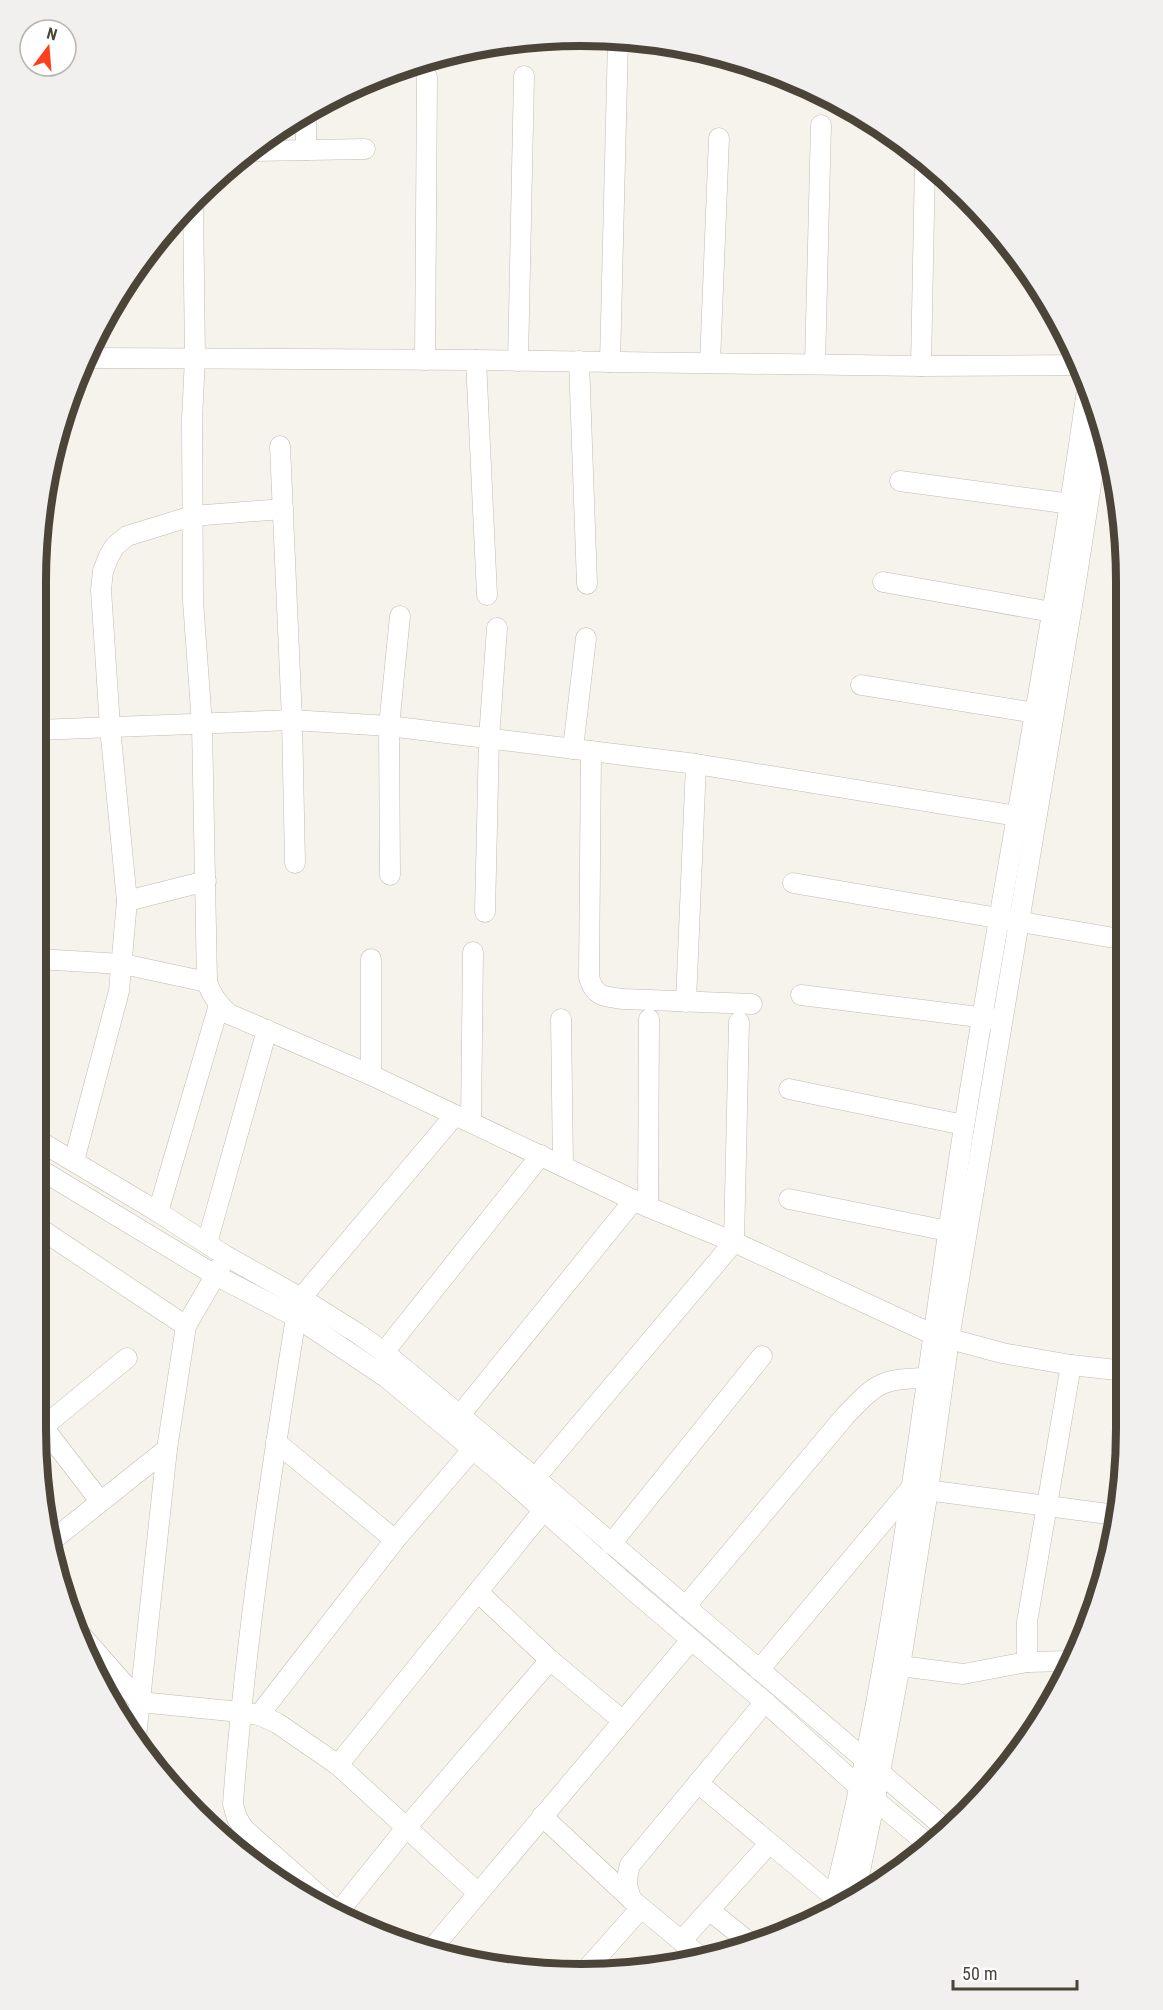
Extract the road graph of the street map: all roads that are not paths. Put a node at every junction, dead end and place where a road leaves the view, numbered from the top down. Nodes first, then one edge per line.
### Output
1 (618, 48) edge
2 (524, 76) dead end
3 (427, 77) dead end
4 (306, 123) edge
5 (821, 124) dead end
6 (719, 138) dead end
7 (365, 149) dead end
8 (306, 150) junction
9 (265, 151) edge
10 (925, 171) edge
11 (193, 214) edge
12 (96, 358) edge
13 (195, 358) junction
14 (425, 360) junction
15 (476, 360) junction
16 (518, 361) junction
17 (579, 361) junction
18 (610, 362) junction
19 (710, 363) junction
20 (815, 364) junction
21 (1070, 365) edge
22 (921, 366) junction
23 (1085, 402) edge
24 (1097, 440) edge
25 (280, 446) dead end
26 (900, 482) dead end
27 (1071, 504) junction
28 (283, 509) junction
29 (192, 516) junction
30 (883, 582) dead end
31 (587, 584) dead end
32 (487, 595) dead end
33 (1052, 612) junction
34 (400, 616) dead end
35 (497, 628) dead end
36 (586, 638) dead end
37 (861, 685) dead end
38 (1044, 715) junction
39 (292, 720) junction
40 (202, 724) junction
41 (389, 726) junction
42 (110, 727) junction
43 (46, 730) edge
44 (489, 738) junction
45 (582, 750) junction
46 (696, 764) junction
47 (1026, 817) junction
48 (295, 863) dead end
49 (390, 875) dead end
50 (206, 881) junction
51 (794, 883) dead end
52 (127, 901) junction
53 (485, 912) dead end
54 (1009, 920) junction
55 (1116, 938) edge
56 (473, 952) dead end
57 (371, 959) dead end
58 (46, 960) edge
59 (123, 964) junction
60 (207, 982) junction
61 (801, 995) dead end
62 (686, 1002) junction
63 (752, 1004) dead end
64 (219, 1005) junction
65 (561, 1019) dead end
66 (649, 1019) dead end
67 (992, 1019) junction
68 (739, 1022) dead end
69 (267, 1030) junction
70 (371, 1075) junction
71 (789, 1089) dead end
72 (463, 1119) junction
73 (964, 1125) junction
74 (46, 1145) edge
75 (542, 1155) junction
76 (74, 1161) junction
77 (563, 1166) junction
78 (46, 1173) edge
79 (789, 1199) dead end
80 (641, 1203) junction
81 (158, 1212) junction
82 (948, 1231) junction
83 (46, 1233) edge
84 (734, 1242) junction
85 (207, 1243) junction
86 (226, 1256) junction
87 (215, 1275) junction
88 (301, 1298) junction
89 (296, 1317) junction
90 (186, 1326) junction
91 (941, 1337) junction
92 (384, 1352) junction
93 (762, 1356) dead end
94 (127, 1358) dead end
95 (1071, 1365) junction
96 (1116, 1370) edge
97 (926, 1378) junction
98 (460, 1415) junction
99 (46, 1418) edge
100 (46, 1430) edge
101 (276, 1442) junction
102 (167, 1449) junction
103 (472, 1450) junction
104 (535, 1478) junction
105 (920, 1489) junction
106 (100, 1501) junction
107 (1047, 1506) junction
108 (543, 1511) junction
109 (1109, 1514) edge
110 (58, 1536) edge
111 (396, 1540) junction
112 (611, 1544) junction
113 (478, 1592) junction
114 (685, 1607) junction
115 (692, 1640) junction
116 (96, 1652) edge
117 (550, 1660) junction
118 (1063, 1660) edge
119 (1027, 1662) junction
120 (900, 1666) junction
121 (759, 1670) junction
122 (140, 1702) junction
123 (765, 1702) junction
124 (249, 1713) junction
125 (623, 1721) junction
126 (137, 1726) edge
127 (865, 1759) junction
128 (338, 1765) junction
129 (880, 1772) junction
130 (698, 1783) junction
131 (859, 1786) junction
132 (875, 1799) junction
133 (542, 1816) junction
134 (941, 1825) edge
135 (406, 1828) junction
136 (923, 1840) edge
137 (769, 1844) junction
138 (857, 1887) edge
139 (478, 1893) junction
140 (317, 1894) edge
141 (834, 1900) edge
142 (831, 1901) edge
143 (636, 1904) junction
144 (343, 1907) edge
145 (709, 1910) junction
146 (744, 1938) edge
147 (682, 1940) junction
148 (437, 1943) edge
149 (694, 1951) edge
150 (591, 1963) edge

1 - 18 street
2 - 16 street
3 - 14 street
4 - 8 street
5 - 20 street
6 - 19 street
7 - 8 street
8 - 9 street
10 - 22 street
11 - 13 street
12 - 13 street
13 - 14 street
13 - 29 street
14 - 15 street
15 - 16 street
15 - 32 street
16 - 17 street
17 - 18 street
17 - 31 street
18 - 19 street
19 - 20 street
20 - 22 street
21 - 22 street
23 - 27 street
24 - 38 street
25 - 28 street
26 - 27 street
27 - 33 street
28 - 29 street
28 - 39 street
29 - 40 street
29 - 42 street
30 - 33 street
33 - 38 street
34 - 41 street
35 - 44 street
36 - 45 street
37 - 38 street
38 - 47 street
39 - 40 street
39 - 41 street
39 - 48 street
40 - 42 street
40 - 50 street
41 - 44 street
41 - 49 street
42 - 43 street
42 - 52 street
44 - 45 street
44 - 53 street
45 - 46 street
45 - 62 street
46 - 47 street
46 - 62 street
47 - 54 street
50 - 52 street
50 - 60 street
51 - 54 street
52 - 59 street
54 - 55 street
54 - 67 street
56 - 72 street
57 - 70 street
58 - 59 street
59 - 60 street
59 - 76 street
60 - 64 street
61 - 67 street
62 - 63 street
64 - 69 street
64 - 81 street
65 - 77 street
66 - 80 street
67 - 73 street
67 - 91 street
68 - 84 street
69 - 70 street
69 - 85 street
70 - 72 street
71 - 73 street
72 - 75 street
72 - 88 street
73 - 82 street
74 - 76 street
75 - 77 street
75 - 92 street
76 - 81 street
77 - 80 street
78 - 87 street
79 - 82 street
80 - 84 street
80 - 98 street
81 - 85 street
82 - 91 street
83 - 90 street
84 - 91 street
84 - 104 street
85 - 86 street
86 - 87 street
86 - 88 street
87 - 89 street
87 - 90 street
88 - 92 street
89 - 101 street
89 - 103 street
90 - 102 street
91 - 95 street
91 - 97 street
91 - 105 street
92 - 98 street
93 - 112 street
94 - 99 street
95 - 96 street
95 - 107 street
97 - 105 street
97 - 114 street
98 - 104 street
100 - 106 street
101 - 111 street
101 - 124 street
102 - 106 street
102 - 122 street
103 - 108 street
103 - 111 street
104 - 112 street
105 - 107 street
105 - 120 street
105 - 121 street
105 - 127 street
106 - 110 street
107 - 109 street
107 - 119 street
108 - 113 street
108 - 115 street
111 - 124 street
112 - 114 street
113 - 117 street
113 - 128 street
114 - 121 street
115 - 123 street
115 - 125 street
116 - 122 street
117 - 125 street
117 - 135 street
118 - 119 street
119 - 120 street
120 - 129 street
121 - 127 street
122 - 124 street
122 - 126 street
123 - 130 street
123 - 131 street
124 - 128 street
124 - 140 street
125 - 133 street
127 - 129 street
127 - 131 street
128 - 135 street
129 - 132 street
129 - 134 street
130 - 137 street
130 - 143 street
131 - 132 street
131 - 141 street
132 - 136 street
132 - 138 street
133 - 139 street
133 - 143 street
135 - 139 street
135 - 144 street
137 - 142 street
137 - 145 street
139 - 148 street
143 - 147 street
143 - 150 street
145 - 146 street
145 - 147 street
147 - 149 street

